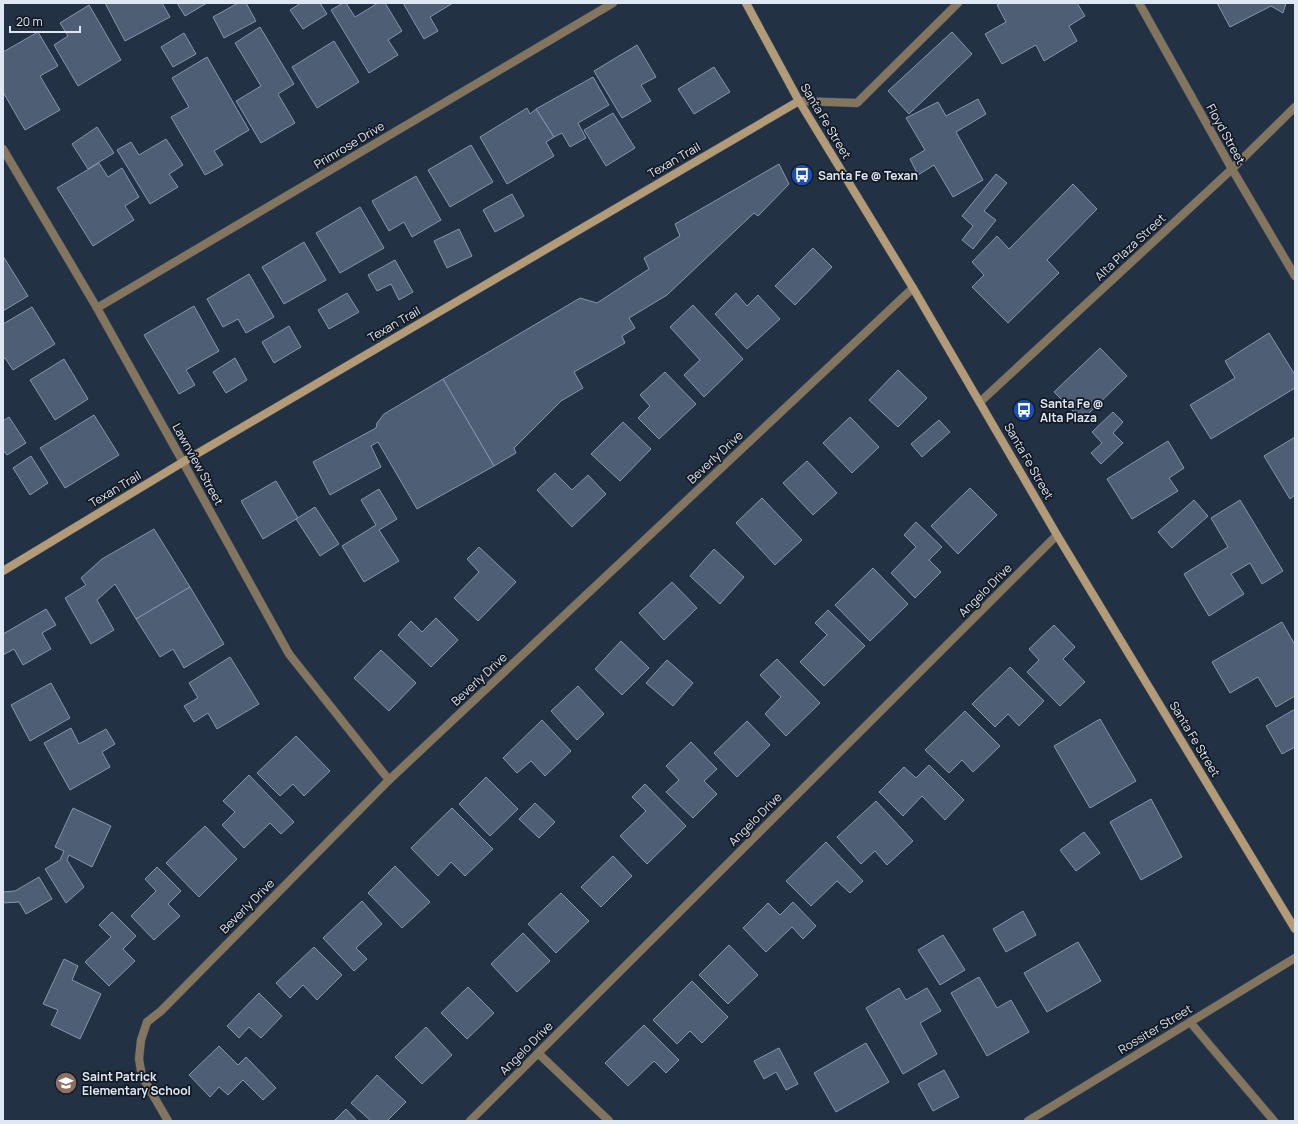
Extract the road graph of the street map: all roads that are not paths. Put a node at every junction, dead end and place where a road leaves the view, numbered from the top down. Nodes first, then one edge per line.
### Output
1 (613, 3) edge
2 (746, 3) edge
3 (958, 3) edge
4 (1139, 3) edge
5 (799, 101) junction
6 (1295, 107) edge
7 (3, 149) edge
8 (1232, 169) junction
9 (1295, 276) edge
10 (913, 288) junction
11 (97, 308) junction
12 (980, 402) junction
13 (183, 462) junction
14 (1057, 535) junction
15 (3, 571) edge
16 (389, 780) junction
17 (1295, 928) edge
18 (1295, 958) edge
19 (1190, 1022) junction
20 (538, 1053) junction
21 (168, 1121) edge
22 (470, 1121) edge
23 (609, 1121) edge
24 (1028, 1121) edge
25 (1274, 1121) edge

1 - 11 street, Primrose Drive
2 - 5 main road, Santa Fe Street
3 - 5 street
4 - 8 street, Floyd Street
5 - 10 main road, Santa Fe Street
5 - 13 main road, Texan Trail
6 - 8 street, Alta Plaza Street
7 - 11 street, Lawnview Street
8 - 9 street, Floyd Street
8 - 12 street, Alta Plaza Street
10 - 12 main road, Santa Fe Street
10 - 16 street, Beverly Drive
11 - 13 street, Lawnview Street
12 - 14 main road, Santa Fe Street
13 - 15 main road, Texan Trail
13 - 16 street, Lawnview Street
14 - 17 main road, Santa Fe Street
14 - 20 street, Angelo Drive
16 - 21 street, Beverly Drive
18 - 19 street, Rossiter Street
19 - 24 street, Rossiter Street
19 - 25 street
20 - 22 street, Angelo Drive
20 - 23 street

